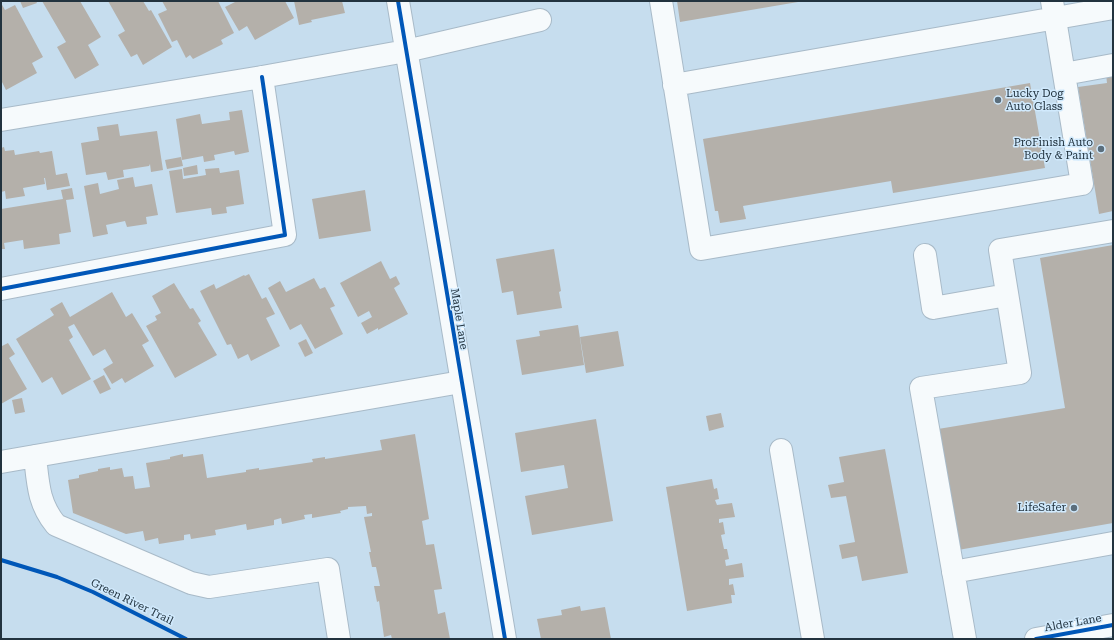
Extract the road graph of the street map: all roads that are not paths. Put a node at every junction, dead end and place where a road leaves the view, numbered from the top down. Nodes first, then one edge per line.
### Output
1 (398, 1) edge
2 (661, 1) edge
3 (1113, 8) edge
4 (1053, 10) edge
5 (540, 20) dead end
6 (406, 51) junction
7 (1113, 65) edge
8 (1064, 74) junction
9 (262, 77) junction
10 (674, 85) junction
11 (1, 120) edge
12 (1113, 232) edge
13 (924, 255) dead end
14 (1, 289) edge
15 (1007, 295) junction
16 (461, 382) junction
17 (781, 450) dead end
18 (35, 456) junction
19 (1, 462) edge
20 (1113, 543) edge
21 (953, 572) junction
22 (1113, 625) edge
23 (339, 639) edge
24 (505, 639) edge
25 (813, 639) edge
26 (965, 639) edge
27 (1036, 639) edge

1 - 6 street, Maple Lane
2 - 10 street
3 - 4 street
4 - 8 street
4 - 10 street
5 - 6 street
6 - 9 street
6 - 16 street, Maple Lane
7 - 8 street
8 - 10 street
9 - 11 street
9 - 14 street
12 - 15 street
13 - 15 street
15 - 21 street
16 - 18 street
16 - 24 street, Maple Lane
17 - 25 street
18 - 19 street
18 - 23 street
20 - 21 street
21 - 26 street
22 - 27 street, Alder Lane

